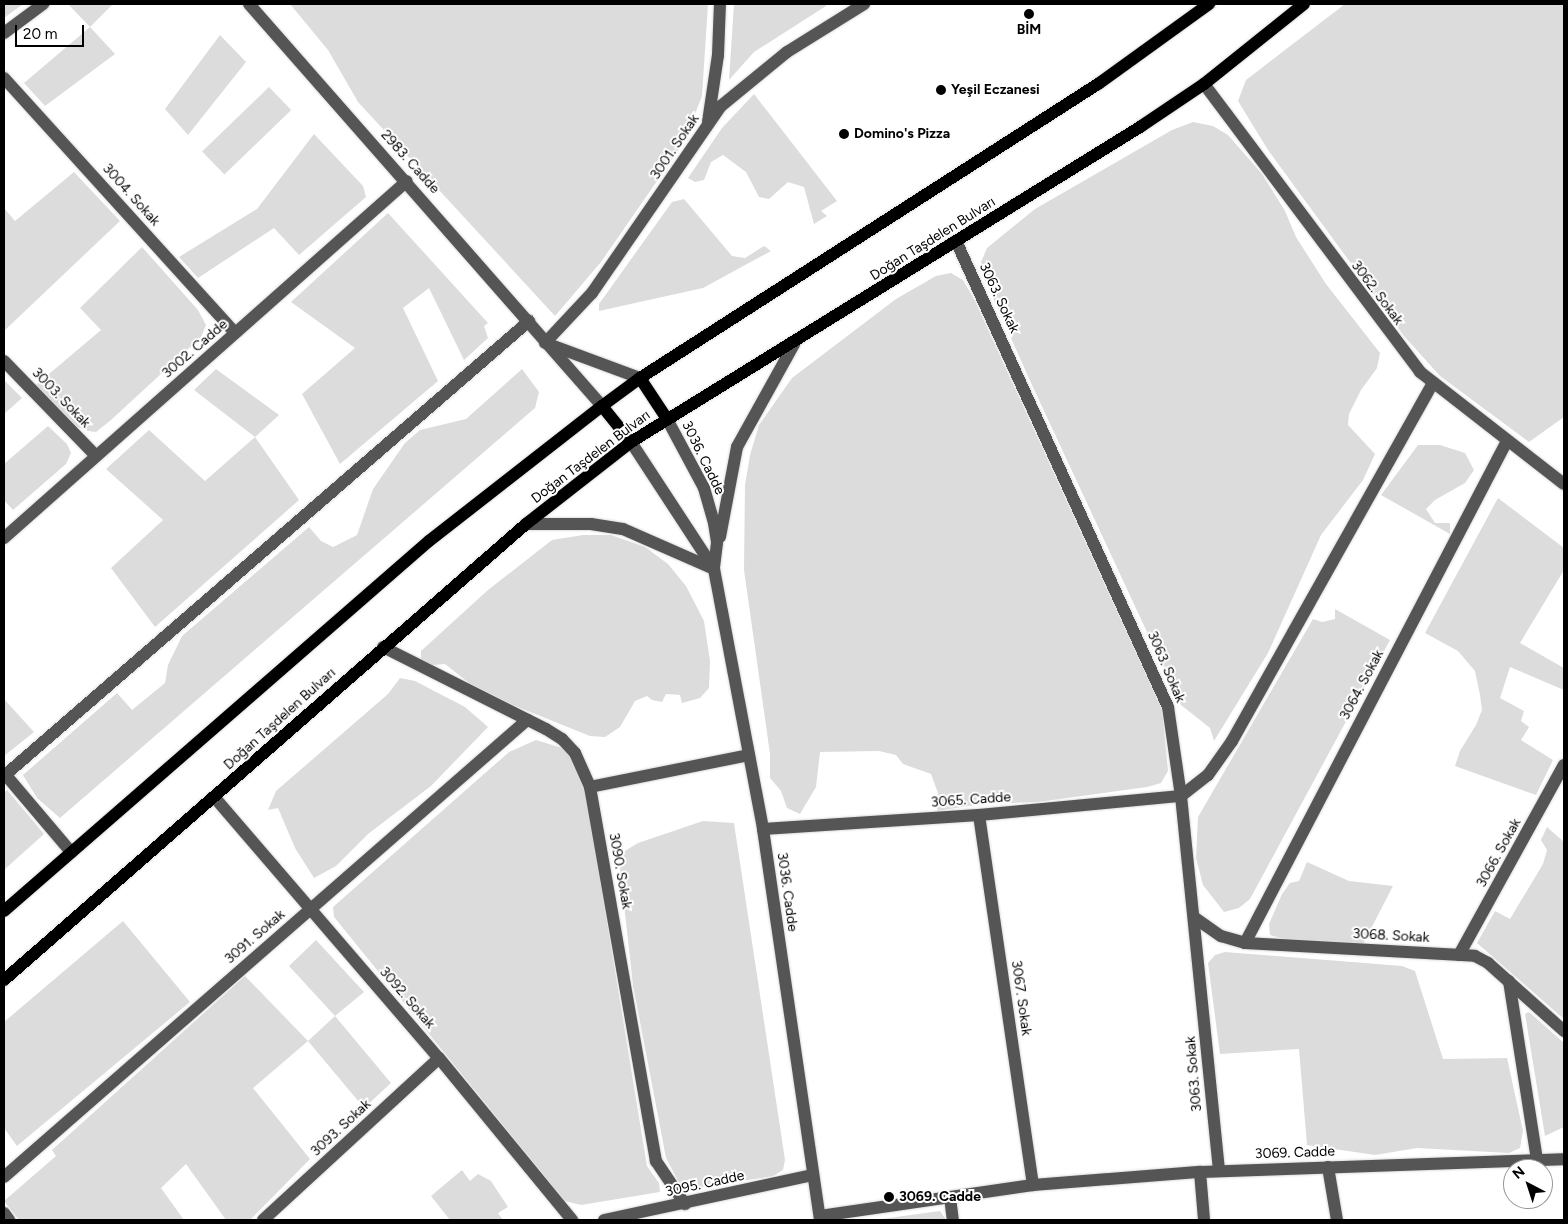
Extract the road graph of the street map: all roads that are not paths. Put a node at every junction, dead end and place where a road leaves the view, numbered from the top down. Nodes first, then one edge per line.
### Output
1 (43, 4) edge
2 (248, 4) edge
3 (720, 4) edge
4 (864, 4) edge
5 (1209, 4) edge
6 (1304, 4) edge
7 (4, 33) edge
8 (4, 78) edge
9 (1204, 84) junction
10 (707, 124) junction
11 (407, 181) junction
12 (956, 241) junction
13 (529, 321) junction
14 (235, 334) junction
15 (545, 343) junction
16 (794, 344) junction
17 (4, 361) edge
18 (640, 378) junction
19 (1433, 384) junction
20 (602, 406) junction
21 (667, 419) junction
22 (1507, 441) junction
23 (630, 442) junction
24 (96, 456) junction
25 (1564, 484) edge
26 (526, 524) junction
27 (4, 538) edge
28 (714, 569) junction
29 (383, 647) junction
30 (527, 720) junction
31 (749, 755) junction
32 (1564, 765) edge
33 (4, 775) edge
34 (590, 787) junction
35 (1181, 796) junction
36 (215, 798) junction
37 (979, 815) junction
38 (763, 829) junction
39 (71, 852) junction
40 (311, 909) junction
41 (4, 911) edge
42 (1195, 918) junction
43 (1245, 943) junction
44 (1459, 955) junction
45 (4, 980) edge
46 (1509, 980) junction
47 (1564, 1031) edge
48 (439, 1058) junction
49 (1564, 1158) edge
50 (1537, 1159) joint
51 (1503, 1160) edge
52 (1328, 1167) junction
53 (1219, 1171) junction
54 (1200, 1172) junction
55 (813, 1175) junction
56 (4, 1176) edge
57 (1032, 1185) junction
58 (950, 1197) junction
59 (685, 1204) junction
60 (4, 1213) edge
61 (820, 1218) edge
62 (9, 1220) edge
63 (263, 1220) edge
64 (572, 1220) edge
65 (604, 1220) edge
66 (953, 1220) edge
67 (1204, 1220) edge
68 (1337, 1220) edge

1 - 7 street
2 - 11 street, 2983. Cadde
3 - 10 street
4 - 10 street, 3001. Sokak
5 - 18 main road
6 - 9 main road, Doğan Taşdelen Bulvarı
8 - 14 street, 3004. Sokak
9 - 12 main road, Doğan Taşdelen Bulvarı
9 - 19 street, 3062. Sokak
10 - 15 street, 3001. Sokak
11 - 13 street, 2983. Cadde
11 - 14 street, 3002. Cadde
12 - 16 main road, Doğan Taşdelen Bulvarı
12 - 35 street, 3063. Sokak
13 - 15 street, 2983. Cadde
13 - 33 street
14 - 24 street, 3002. Cadde
15 - 18 street
15 - 20 street, 2983. Cadde
16 - 21 main road, Doğan Taşdelen Bulvarı
16 - 28 street
17 - 24 street, 3003. Sokak
18 - 20 main road
18 - 21 main road
19 - 22 street, 3062. Sokak
19 - 35 street
20 - 23 main road
20 - 39 main road
21 - 23 main road, Doğan Taşdelen Bulvarı
21 - 28 street, 3036. Cadde
22 - 25 street, 3062. Sokak
22 - 43 street, 3064. Sokak
23 - 26 main road, Doğan Taşdelen Bulvarı
23 - 28 street, 3036. Cadde
24 - 27 street, 3002. Cadde
26 - 28 street
26 - 29 main road, Doğan Taşdelen Bulvarı
28 - 31 street, 3036. Cadde
29 - 30 street, 3090. Sokak
29 - 36 main road, Doğan Taşdelen Bulvarı
30 - 34 street, 3090. Sokak
30 - 40 street, 3091. Sokak
31 - 34 street
31 - 38 street, 3036. Cadde
32 - 44 street, 3066. Sokak
33 - 39 street
34 - 59 street, 3090. Sokak
35 - 37 street, 3065. Cadde
35 - 42 street, 3063. Sokak
36 - 40 street, 3092. Sokak
36 - 45 main road, Doğan Taşdelen Bulvarı
37 - 38 street, 3065. Cadde
37 - 57 street, 3067. Sokak
38 - 55 street, 3036. Cadde
39 - 41 main road
40 - 48 street, 3092. Sokak
40 - 56 street, 3091. Sokak
42 - 43 street, 3068. Sokak
42 - 53 street, 3063. Sokak
43 - 44 street, 3068. Sokak
44 - 46 street, 3068. Sokak
46 - 47 street, 3068. Sokak
46 - 50 street
48 - 63 street, 3093. Sokak
48 - 64 street, 3092. Sokak
49 - 50 street, 3069. Cadde
51 - 52 street, 3069. Cadde
52 - 53 street, 3069. Cadde
52 - 68 street
53 - 54 street, 3069. Cadde
54 - 57 street, 3069. Cadde
54 - 67 street
55 - 59 street, 3095. Cadde
55 - 61 street, 3036. Cadde
57 - 58 street, 3069. Cadde
58 - 61 street, 3069. Cadde
58 - 66 street
59 - 65 street, 3095. Cadde
60 - 62 street

